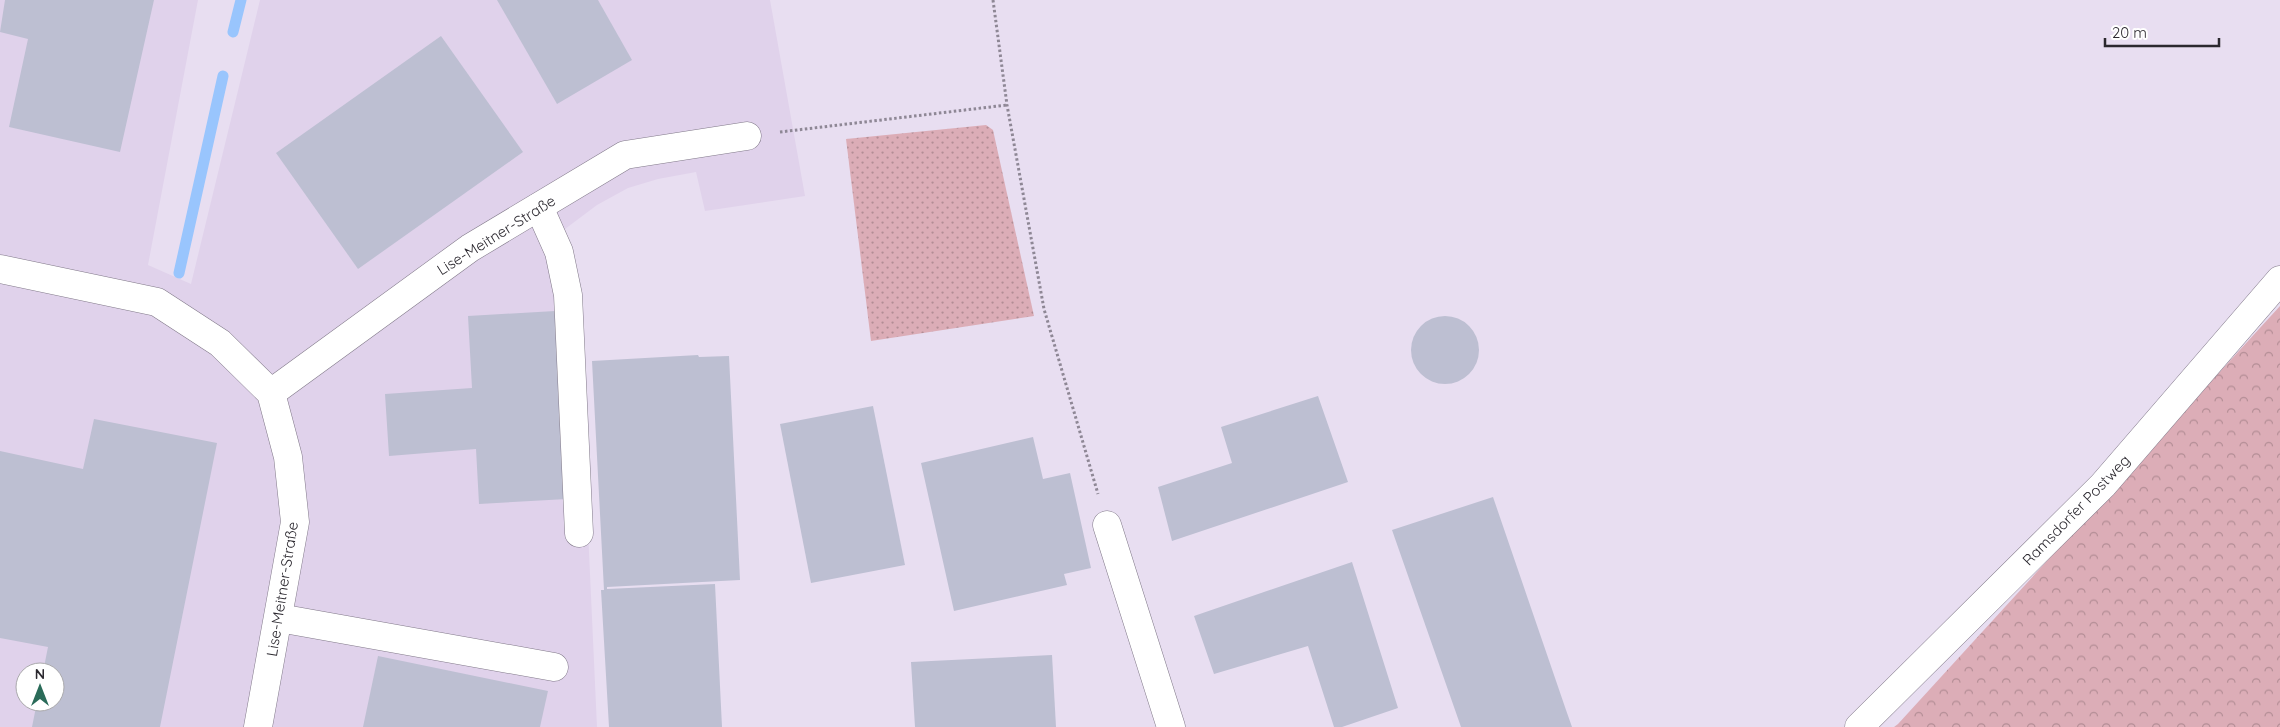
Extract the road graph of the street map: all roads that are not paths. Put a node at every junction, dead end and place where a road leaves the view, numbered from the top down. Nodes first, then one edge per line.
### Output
1 (747, 136) road end
2 (539, 207) junction
3 (0, 269) edge
4 (2280, 280) edge
5 (271, 393) junction
6 (1107, 526) road end
7 (580, 533) dead end
8 (278, 618) junction
9 (554, 667) dead end
10 (258, 727) edge
11 (1171, 727) edge
12 (1859, 727) edge

1 - 2 street, Lise-Meitner-Straße
2 - 5 street, Lise-Meitner-Straße
2 - 7 street
3 - 5 street
4 - 12 street, Ramsdorfer Postweg
5 - 8 street, Lise-Meitner-Straße
6 - 11 street
8 - 9 street
8 - 10 street, Lise-Meitner-Straße

